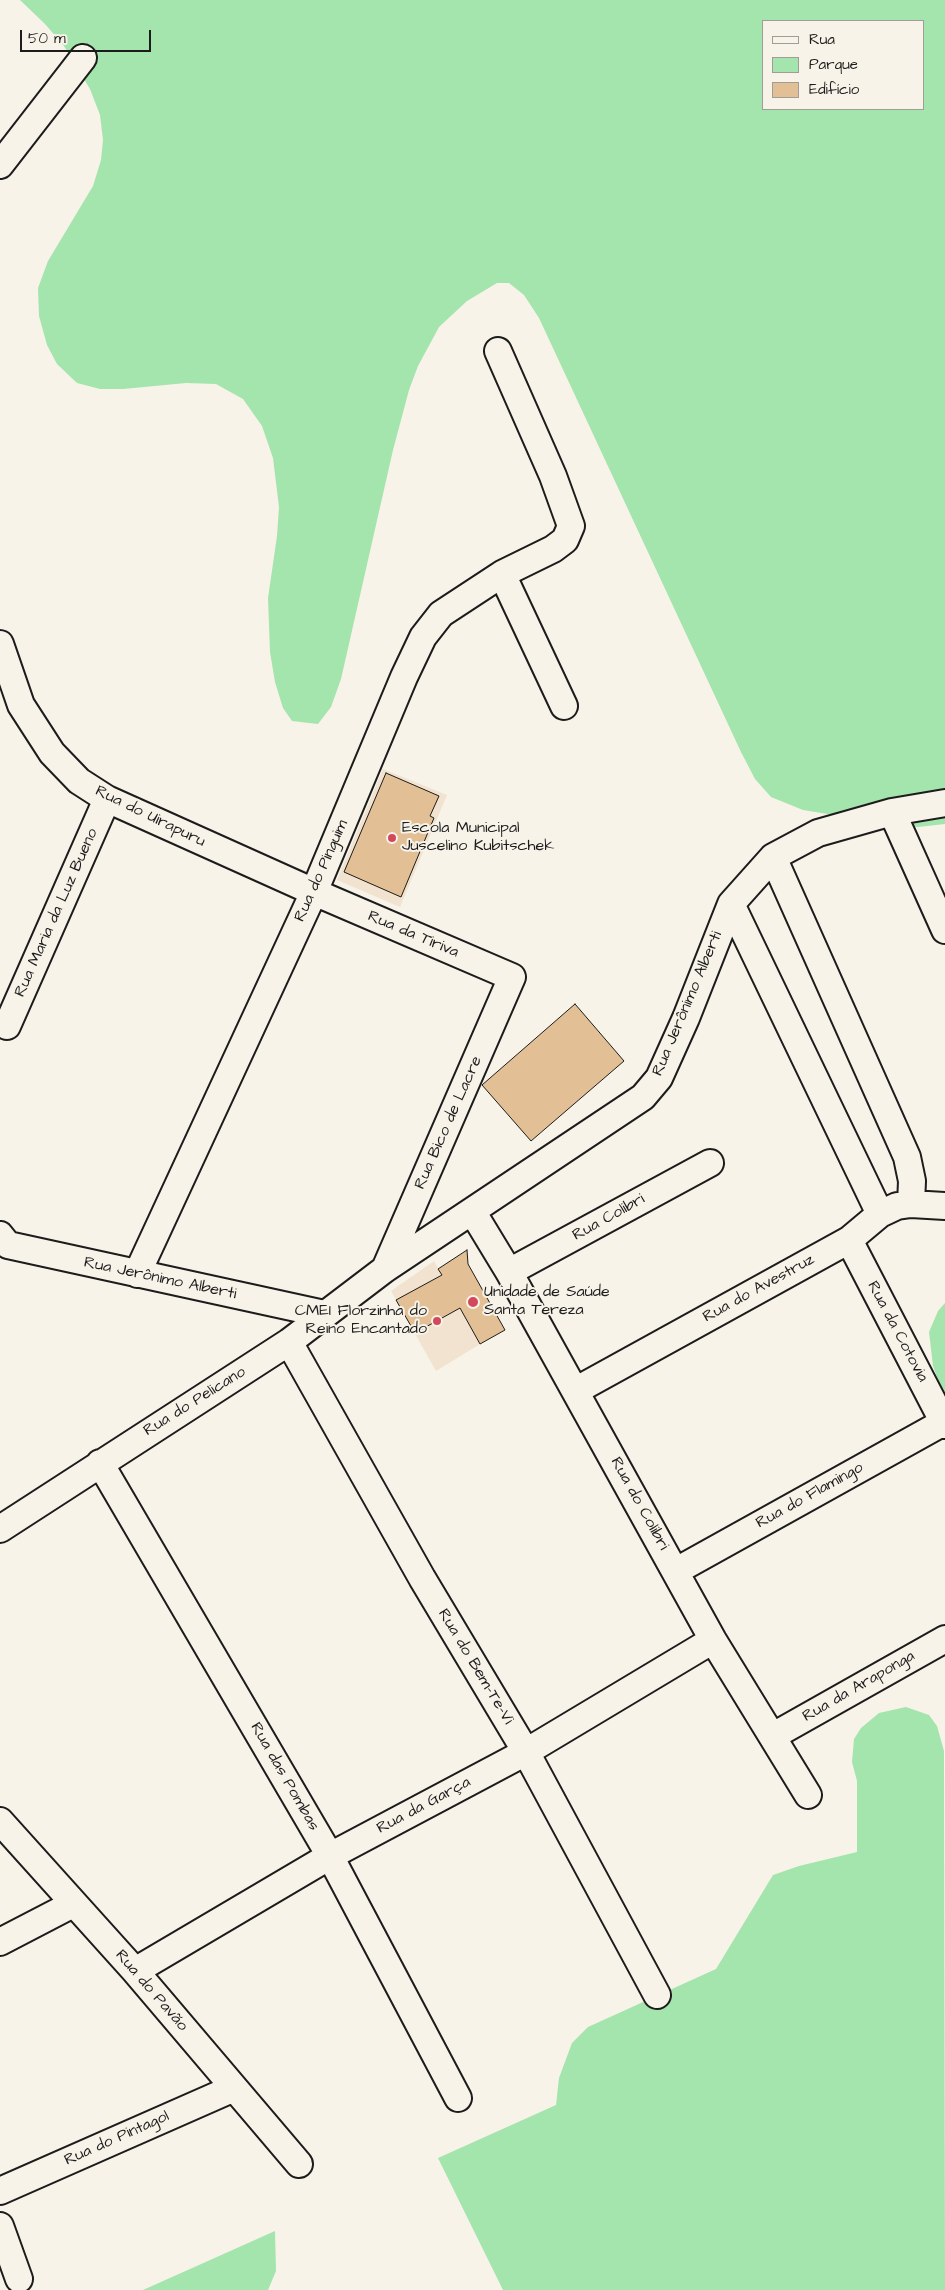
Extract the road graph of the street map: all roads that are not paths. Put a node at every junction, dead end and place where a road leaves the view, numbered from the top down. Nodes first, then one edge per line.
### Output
1 (83, 58) dead end
2 (0, 165) edge
3 (498, 351) dead end
4 (502, 574) junction
5 (0, 644) edge
6 (564, 706) dead end
7 (108, 799) junction
8 (945, 803) edge
9 (892, 812) junction
10 (773, 857) junction
11 (314, 892) junction
12 (731, 904) junction
13 (945, 930) edge
14 (512, 978) joint
15 (7, 1026) dead end
16 (710, 1163) dead end
17 (911, 1204) junction
18 (944, 1210) edge
19 (472, 1211) junction
20 (880, 1214) junction
21 (849, 1240) junction
22 (3, 1244) edge
23 (385, 1269) junction
24 (509, 1272) junction
25 (137, 1274) junction
26 (324, 1314) junction
27 (289, 1342) junction
28 (575, 1391) junction
29 (941, 1411) edge
30 (100, 1462) junction
31 (0, 1529) edge
32 (676, 1571) junction
33 (945, 1639) edge
34 (713, 1640) junction
35 (773, 1736) junction
36 (526, 1752) junction
37 (808, 1795) dead end
38 (0, 1821) edge
39 (330, 1856) junction
40 (73, 1904) junction
41 (0, 1942) edge
42 (136, 1972) junction
43 (657, 1995) dead end
44 (234, 2088) junction
45 (458, 2098) dead end
46 (299, 2164) dead end
47 (0, 2191) edge
48 (0, 2226) edge
49 (19, 2279) dead end

1 - 2 street
3 - 4 street, Rua do Pinguim
4 - 6 street
4 - 11 street, Rua do Pinguim
5 - 7 street, Rua do Uirapuru
7 - 11 street, Rua do Uirapuru
7 - 15 street, Rua Maria da Luz Bueno
8 - 9 street, Rua Jerônimo Alberti
9 - 10 street, Rua Jerônimo Alberti
9 - 13 street
10 - 12 street, Rua Jerônimo Alberti
10 - 17 street
11 - 14 street, Rua da Tiriva
11 - 25 street, Rua do Pinguim
12 - 19 street, Rua Jerônimo Alberti
12 - 20 street
14 - 23 street, Rua Bico de Lacre
16 - 24 street, Rua Colibri
17 - 18 street, Rua do Avestruz
17 - 20 street, Rua do Avestruz
19 - 23 street, Rua Jerônimo Alberti
19 - 24 street, Rua do Colibri
20 - 21 street, Rua do Avestruz
21 - 28 street, Rua do Avestruz
21 - 29 street, Rua da Cotovia
22 - 25 street, Rua Jerônimo Alberti
23 - 26 street, Rua do Pelicano
24 - 28 street, Rua do Colibri
25 - 26 street, Rua Jerônimo Alberti
26 - 27 street, Rua do Pelicano
27 - 30 street, Rua do Pelicano
27 - 36 street, Rua do Bem-Te-Vi
28 - 32 street, Rua do Colibri
29 - 32 street, Rua do Flamingo
30 - 31 street, Rua do Pelicano
30 - 39 street, Rua das Pombas
32 - 34 street, Rua do Colibri
33 - 35 street, Rua da Araponga
34 - 35 street, Rua do Colibri
34 - 36 street, Rua da Garça
35 - 37 street, Rua do Colibri
36 - 39 street, Rua da Garça
36 - 43 street, Rua do Bem-Te-Vi
38 - 40 street, Rua do Pavão
39 - 42 street, Rua da Garça
39 - 45 street, Rua das Pombas
40 - 41 street
40 - 42 street, Rua do Pavão
42 - 44 street, Rua do Pavão
44 - 46 street, Rua do Pavão
44 - 47 street, Rua do Pintagol
48 - 49 street

